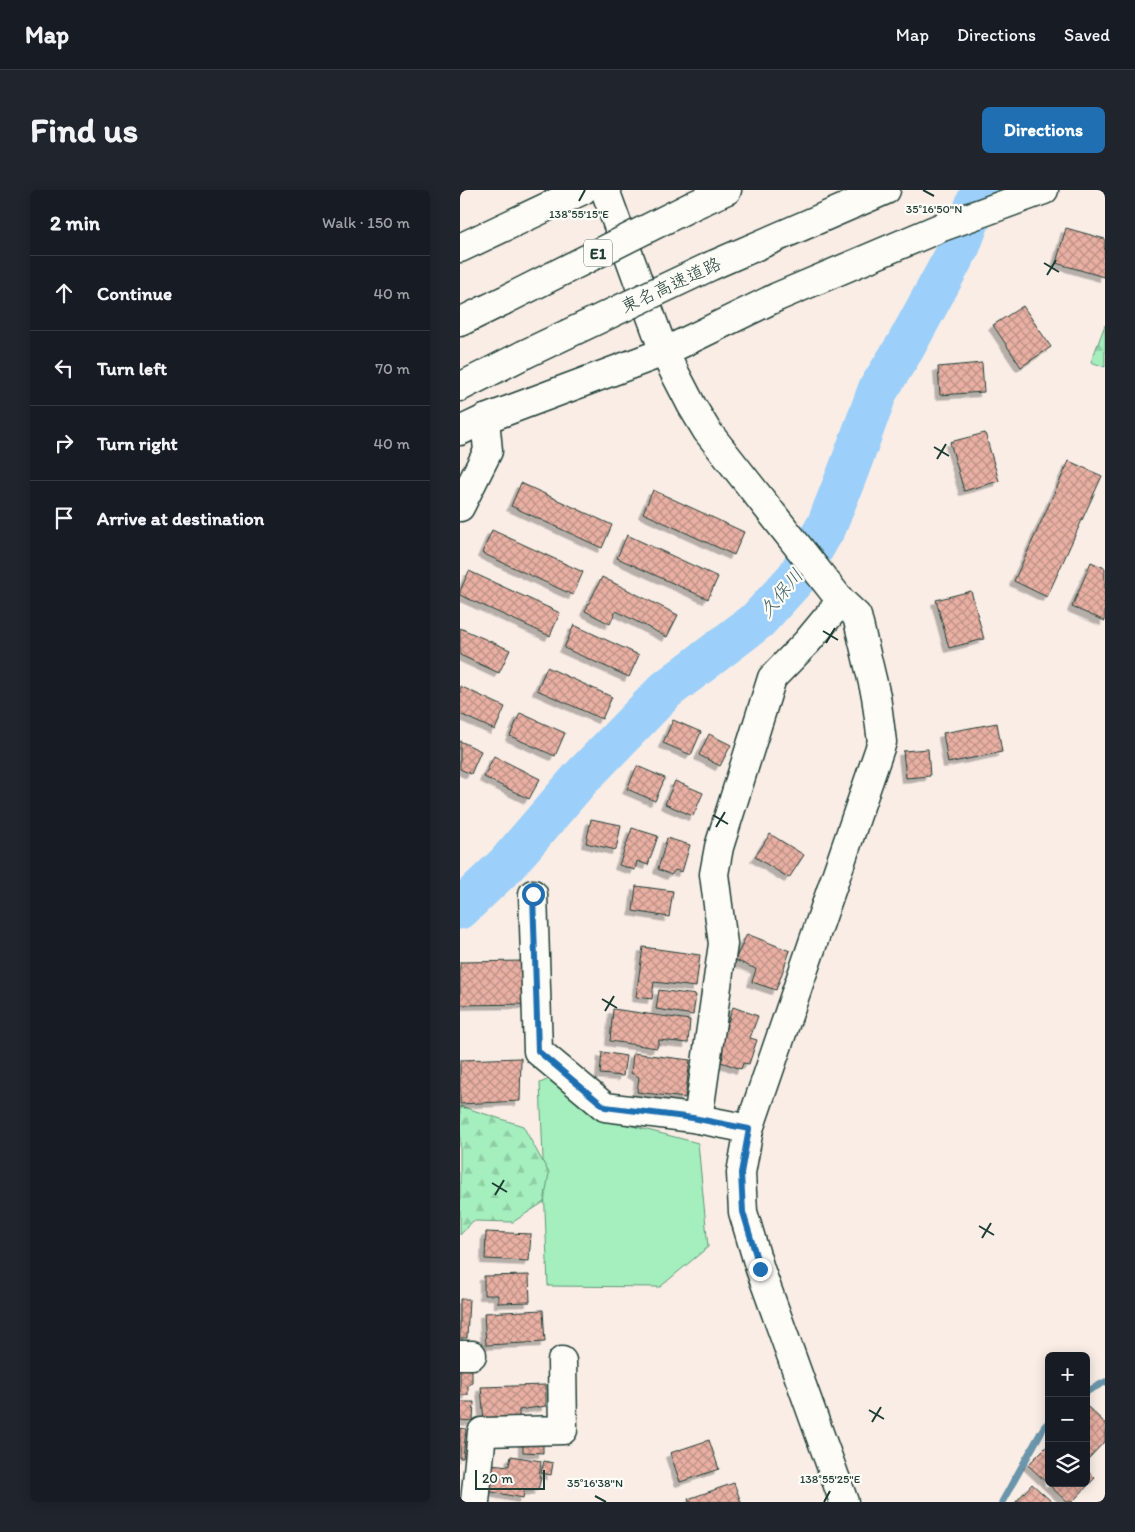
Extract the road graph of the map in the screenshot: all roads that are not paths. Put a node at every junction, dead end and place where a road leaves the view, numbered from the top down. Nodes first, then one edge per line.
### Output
1 (583, 190) edge
2 (605, 190) edge
3 (727, 190) edge
4 (886, 190) edge
5 (1044, 190) edge
6 (460, 248) edge
7 (460, 322) edge
8 (664, 352) junction
9 (460, 387) edge
10 (485, 420) junction
11 (460, 431) edge
12 (460, 507) edge
13 (842, 600) junction
14 (533, 894) dead end
15 (698, 1119) junction
16 (749, 1129) junction
17 (562, 1361) dead end
18 (475, 1502) edge
19 (844, 1502) edge

1 - 6 main road
2 - 8 main road
3 - 7 main road, E1, bridge
4 - 9 main road, 東名高速道路, bridge
5 - 8 main road
8 - 10 main road
8 - 13 main road
10 - 11 main road
10 - 12 main road
13 - 15 main road
13 - 16 main road
14 - 15 main road
15 - 16 main road
16 - 19 main road
17 - 18 main road

